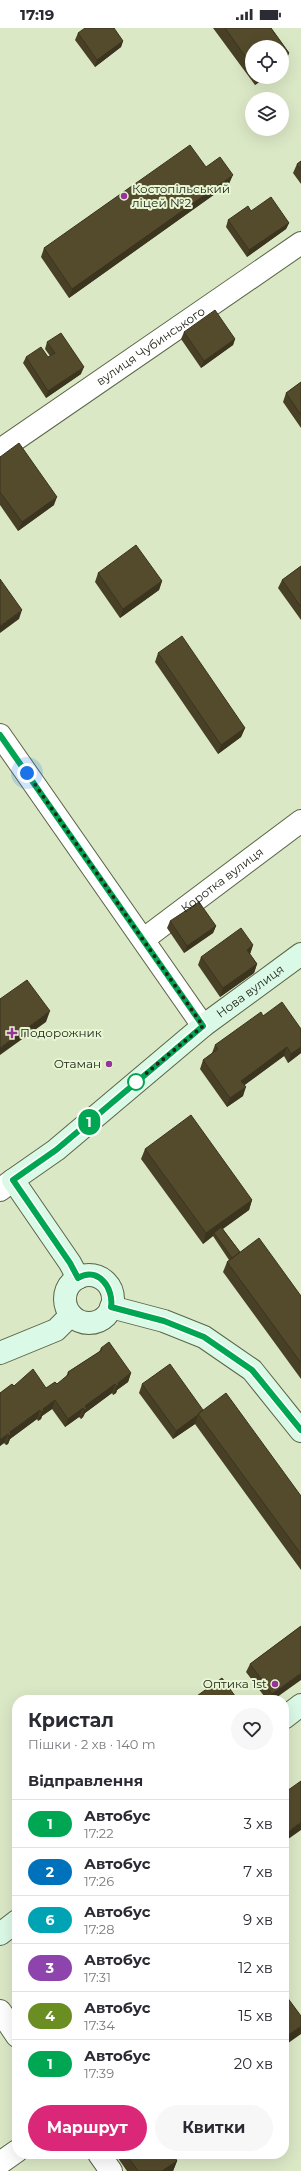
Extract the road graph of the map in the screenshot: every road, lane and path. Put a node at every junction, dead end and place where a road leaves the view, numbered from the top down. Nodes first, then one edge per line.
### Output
1 (301, 243) edge
2 (0, 450) edge
3 (0, 735) edge
4 (301, 821) edge
5 (144, 939) junction
6 (301, 954) edge
7 (203, 1026) junction
8 (7, 1185) edge
9 (78, 1278) junction
10 (111, 1307) junction
11 (71, 1315) junction
12 (0, 1353) edge
13 (301, 1430) edge
14 (301, 1705) edge
15 (289, 1714) edge
16 (12, 1925) edge
17 (0, 1934) edge
18 (0, 2012) edge
19 (12, 2029) edge
20 (12, 2155) edge
21 (103, 2159) edge
22 (0, 2163) edge
23 (111, 2171) edge

1 - 2 street, вулиця Чубинського
3 - 5 street
4 - 5 street, Коротка вулиця
5 - 7 street
6 - 7 street, Нова вулиця
7 - 8 street, Нова вулиця
8 - 9 street, Нова вулиця
9 - 10 street
9 - 11 street
10 - 11 street
10 - 13 street
11 - 12 street
14 - 15 street
16 - 17 street
18 - 19 street
20 - 22 street
21 - 23 street

